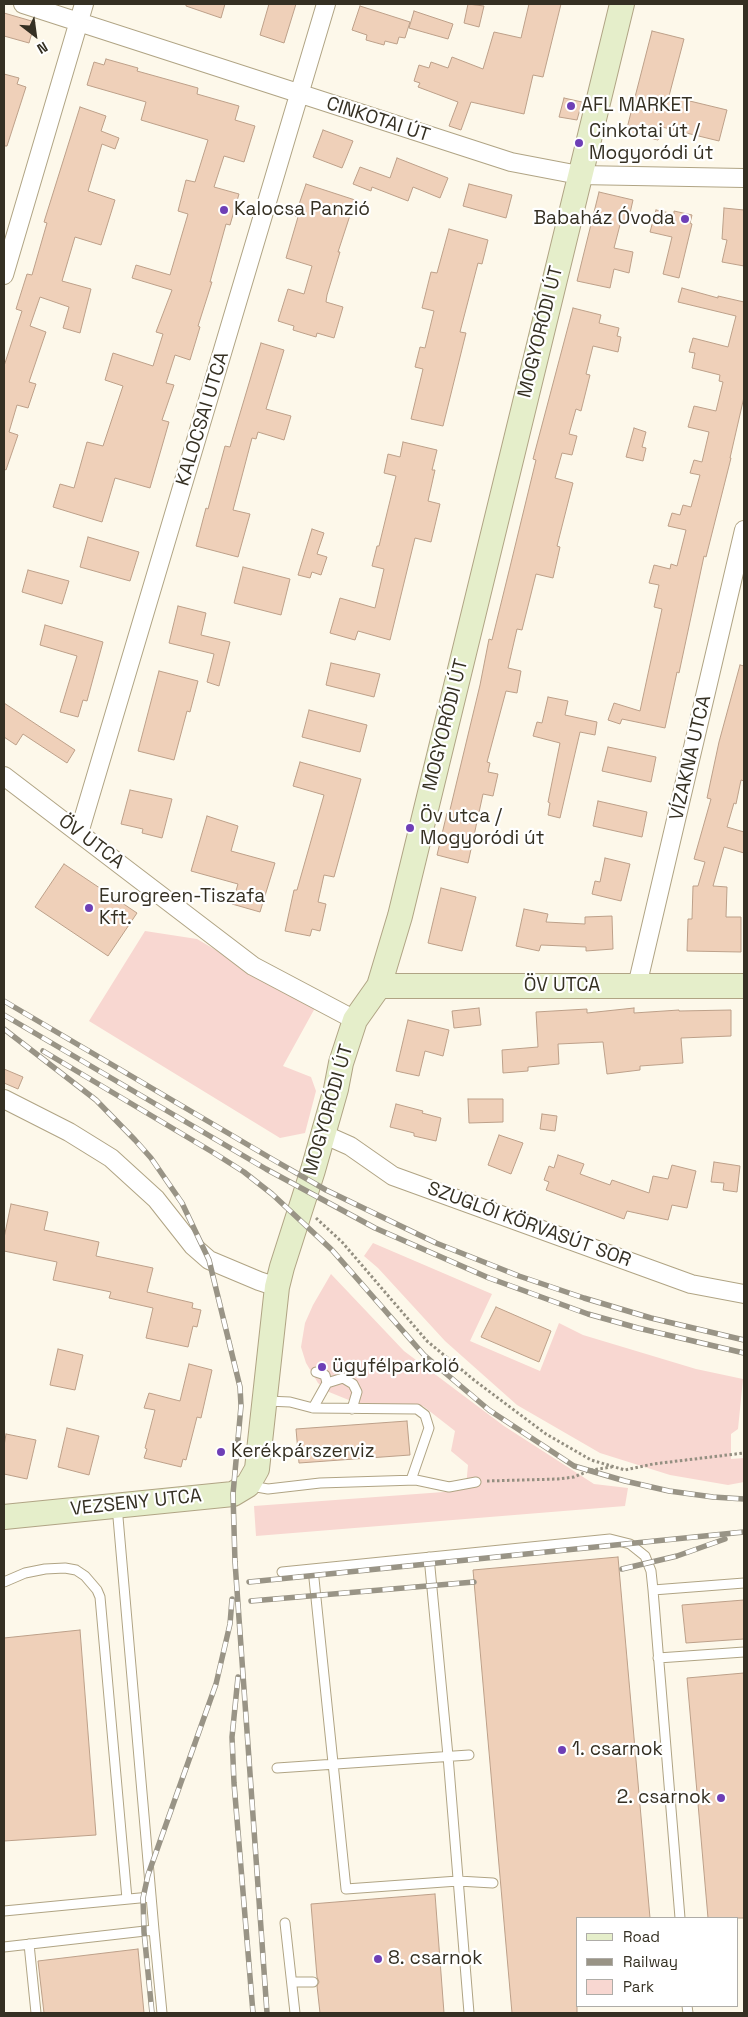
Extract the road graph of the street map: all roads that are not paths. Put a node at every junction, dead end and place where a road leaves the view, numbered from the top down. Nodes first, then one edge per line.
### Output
1 (23, 4) edge
2 (84, 4) edge
3 (326, 4) edge
4 (622, 4) edge
5 (79, 22) junction
6 (300, 95) junction
7 (579, 175) junction
8 (744, 178) edge
9 (4, 274) edge
10 (744, 530) edge
11 (4, 776) edge
12 (79, 833) junction
13 (379, 986) junction
14 (638, 986) junction
15 (744, 986) edge
16 (355, 1020) junction
17 (4, 1099) edge
18 (323, 1134) junction
19 (277, 1287) junction
20 (744, 1294) edge
21 (316, 1372) dead end
22 (327, 1383) junction
23 (263, 1401) junction
24 (313, 1408) junction
25 (352, 1409) junction
26 (252, 1477) junction
27 (411, 1480) junction
28 (476, 1482) road end
29 (116, 1505) junction
30 (4, 1516) edge
31 (429, 1557) junction
32 (313, 1569) junction
33 (282, 1572) dead end
34 (4, 1582) edge
35 (744, 1583) edge
36 (653, 1590) junction
37 (744, 1652) edge
38 (658, 1658) junction
39 (469, 1754) dead end
40 (448, 1756) junction
41 (333, 1764) junction
42 (277, 1768) dead end
43 (458, 1882) junction
44 (493, 1883) dead end
45 (150, 1897) junction
46 (127, 1899) junction
47 (4, 1911) edge
48 (680, 1917) edge
49 (285, 1923) dead end
50 (154, 1930) junction
51 (29, 1944) junction
52 (4, 1947) edge
53 (292, 1982) junction
54 (313, 1982) dead end
55 (36, 2013) edge
56 (162, 2013) edge
57 (295, 2013) edge
58 (469, 2013) edge

1 - 5 street, CINKOTAI ÚT
2 - 5 street
3 - 6 street, KALOCSAI UTCA
4 - 7 street, MOGYORÓDI ÚT
5 - 6 street, CINKOTAI ÚT
5 - 9 street
6 - 7 street, CINKOTAI ÚT
6 - 12 street, KALOCSAI UTCA
7 - 8 street, CINKOTAI ÚT
7 - 13 street, MOGYORÓDI ÚT
10 - 14 street, VÍZAKNA UTCA
11 - 12 street, ÖV UTCA
12 - 16 street, ÖV UTCA
13 - 14 street, ÖV UTCA
13 - 16 street, MOGYORÓDI ÚT
14 - 15 street, ÖV UTCA
16 - 18 street, MOGYORÓDI ÚT
17 - 19 street
18 - 19 street, MOGYORÓDI ÚT
18 - 20 street, SZUGLÓI KÖRVASÚT SOR
19 - 23 street, MOGYORÓDI ÚT
21 - 22 lane
22 - 24 lane
22 - 25 lane
23 - 24 lane
23 - 26 street, MOGYORÓDI ÚT
24 - 25 lane
25 - 27 lane
26 - 27 lane
26 - 29 street, VEZSENY UTCA
27 - 28 lane
29 - 30 street, VEZSENY UTCA
29 - 45 lane
31 - 32 lane
31 - 36 lane
31 - 40 lane
32 - 33 lane
32 - 41 lane
34 - 46 lane
35 - 36 lane
36 - 38 lane
37 - 38 lane
38 - 48 lane
39 - 40 lane
40 - 41 lane
40 - 43 lane
41 - 42 lane
41 - 43 lane
43 - 44 lane
43 - 58 lane
45 - 46 lane
45 - 50 lane
46 - 47 lane
49 - 53 lane
50 - 51 lane
50 - 56 lane
51 - 52 lane
51 - 55 lane
53 - 54 lane
53 - 57 lane

